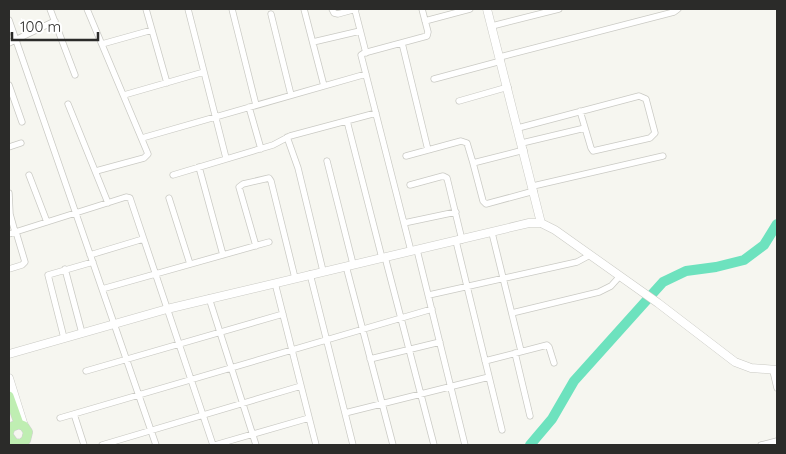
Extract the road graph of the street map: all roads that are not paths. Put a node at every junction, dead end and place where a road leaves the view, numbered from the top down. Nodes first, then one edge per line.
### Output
1 (50, 9) edge
2 (87, 9) edge
3 (146, 9) edge
4 (188, 9) edge
5 (232, 9) edge
6 (304, 9) edge
7 (332, 9) edge
8 (357, 9) edge
9 (422, 9) edge
10 (470, 9) edge
11 (487, 9) edge
12 (559, 9) edge
13 (678, 9) edge
14 (271, 14) dead end
15 (9, 20) edge
16 (55, 21) junction
17 (425, 21) junction
18 (492, 26) junction
19 (152, 30) junction
20 (360, 31) junction
21 (16, 40) junction
22 (313, 42) junction
23 (9, 43) edge
24 (102, 44) junction
25 (402, 44) junction
26 (366, 52) junction
27 (500, 59) junction
28 (204, 72) junction
29 (366, 74) junction
30 (75, 75) dead end
31 (434, 79) dead end
32 (167, 83) junction
33 (9, 85) edge
34 (324, 86) junction
35 (508, 87) junction
36 (124, 95) junction
37 (291, 95) junction
38 (459, 101) dead end
39 (68, 104) dead end
40 (253, 106) junction
41 (580, 111) junction
42 (376, 113) junction
43 (214, 117) junction
44 (347, 120) junction
45 (22, 122) dead end
46 (518, 128) junction
47 (585, 128) junction
48 (287, 137) junction
49 (142, 138) junction
50 (21, 143) dead end
51 (523, 147) junction
52 (9, 148) edge
53 (261, 149) junction
54 (428, 150) junction
55 (406, 156) dead end
56 (662, 156) dead end
57 (226, 158) junction
58 (327, 161) dead end
59 (473, 163) junction
60 (199, 167) junction
61 (96, 171) junction
62 (29, 175) dead end
63 (173, 175) dead end
64 (410, 185) dead end
65 (533, 188) junction
66 (9, 193) edge
67 (169, 198) dead end
68 (108, 203) junction
69 (76, 212) junction
70 (456, 212) junction
71 (9, 215) edge
72 (47, 222) junction
73 (404, 222) junction
74 (542, 223) junction
75 (13, 233) edge
76 (492, 233) junction
77 (144, 239) junction
78 (459, 240) junction
79 (269, 242) dead end
80 (256, 246) junction
81 (414, 250) junction
82 (90, 255) junction
83 (224, 255) junction
84 (590, 255) junction
85 (383, 257) junction
86 (93, 262) junction
87 (190, 264) junction
88 (349, 265) junction
89 (9, 269) edge
90 (65, 269) junction
91 (323, 271) junction
92 (155, 274) junction
93 (310, 274) junction
94 (620, 276) junction
95 (295, 278) junction
96 (504, 279) junction
97 (275, 283) junction
98 (468, 287) junction
99 (102, 289) junction
100 (428, 295) junction
101 (209, 298) junction
102 (167, 309) junction
103 (432, 309) junction
104 (512, 313) junction
105 (283, 314) junction
106 (401, 319) junction
107 (114, 324) junction
108 (363, 330) junction
109 (82, 333) junction
110 (220, 333) junction
111 (64, 338) junction
112 (328, 340) junction
113 (440, 342) junction
114 (180, 345) junction
115 (292, 350) junction
116 (409, 350) junction
117 (518, 352) junction
118 (9, 354) edge
119 (370, 359) junction
120 (127, 360) junction
121 (485, 361) junction
122 (554, 363) dead end
123 (232, 368) junction
124 (775, 370) edge
125 (86, 372) dead end
126 (489, 376) junction
127 (9, 378) edge
128 (191, 380) junction
129 (451, 385) junction
130 (301, 386) junction
131 (777, 388) edge
132 (420, 393) junction
133 (139, 395) junction
134 (9, 396) edge
135 (243, 403) junction
136 (382, 403) junction
137 (346, 413) junction
138 (74, 414) junction
139 (203, 414) junction
140 (530, 416) dead end
141 (60, 418) dead end
142 (309, 418) junction
143 (12, 430) edge
144 (151, 430) junction
145 (502, 430) dead end
146 (253, 434) junction
147 (777, 441) edge
148 (22, 444) edge
149 (84, 445) edge
150 (102, 445) edge
151 (156, 445) edge
152 (212, 445) edge
153 (256, 445) edge
154 (316, 445) edge
155 (353, 445) edge
156 (393, 445) edge
157 (434, 445) edge
158 (465, 445) edge
159 (761, 445) edge

1 - 16 street
2 - 24 street
3 - 19 street
4 - 28 street
5 - 40 street
6 - 22 street
7 - 8 street
8 - 20 street
9 - 17 street
10 - 17 street
11 - 18 street
12 - 18 street
13 - 27 street
14 - 37 street
15 - 21 street
16 - 21 street
16 - 30 street
17 - 25 street
18 - 27 street
19 - 24 street
19 - 32 street
20 - 22 street
20 - 26 street
21 - 23 street
21 - 69 street
22 - 34 street
24 - 36 street
25 - 26 street
25 - 54 street
26 - 29 street
27 - 31 street
27 - 35 street
28 - 32 street
28 - 43 street
29 - 34 street
29 - 42 street
32 - 36 street
33 - 45 street
34 - 37 street
35 - 38 street
35 - 46 street
36 - 49 street
37 - 40 street
39 - 61 street
40 - 43 street
40 - 53 street
41 - 46 street
41 - 47 street
41 - 47 street
42 - 44 street
42 - 73 street
43 - 49 street
43 - 57 street
44 - 48 street
44 - 85 street
46 - 51 street
47 - 51 street
48 - 53 street
48 - 91 street
49 - 61 street
50 - 52 street
51 - 59 street
51 - 65 street
53 - 57 street
54 - 55 street
54 - 59 street
56 - 65 street
57 - 60 street
58 - 88 street
59 - 65 street
60 - 63 street
60 - 83 street
61 - 68 street
62 - 72 street
64 - 70 street
65 - 74 street
66 - 71 street
67 - 87 street
68 - 69 street
68 - 77 street
69 - 72 street
69 - 82 street
70 - 73 street
70 - 78 street
71 - 75 street
72 - 75 street
73 - 81 street
74 - 76 street
74 - 84 street
75 - 89 street
76 - 78 street
76 - 96 street
77 - 82 street
77 - 92 street
78 - 81 street
78 - 98 street
79 - 80 street
80 - 83 street
80 - 95 street
81 - 85 street
81 - 100 street
82 - 86 street
83 - 87 street
84 - 94 street
84 - 96 street
85 - 88 street
85 - 106 street
86 - 90 street
86 - 99 street
87 - 92 street
88 - 91 street
88 - 108 street
90 - 109 street
90 - 111 street
91 - 93 street
92 - 99 street
92 - 102 street
93 - 95 street
93 - 112 street
94 - 104 street
94 - 124 street
95 - 97 street
96 - 98 street
96 - 104 street
97 - 101 street
97 - 105 street
98 - 100 street
98 - 121 street
99 - 107 street
100 - 103 street
101 - 102 street
101 - 110 street
102 - 107 street
102 - 114 street
103 - 106 street
103 - 113 street
104 - 117 street
105 - 110 street
105 - 115 street
106 - 108 street
106 - 116 street
107 - 109 street
107 - 120 street
108 - 112 street
108 - 119 street
109 - 111 street
110 - 114 street
110 - 123 street
111 - 118 street
112 - 115 street
112 - 137 street
113 - 116 street
113 - 129 street
114 - 120 street
114 - 128 street
115 - 123 street
115 - 130 street
116 - 119 street
116 - 132 street
117 - 121 street
117 - 122 street
117 - 140 street
119 - 136 street
120 - 125 street
120 - 133 street
121 - 126 street
123 - 128 street
123 - 135 street
124 - 131 street
126 - 129 street
126 - 145 street
127 - 143 street
128 - 133 street
128 - 139 street
129 - 132 street
129 - 158 street
130 - 135 street
130 - 142 street
132 - 136 street
132 - 157 street
133 - 138 street
133 - 144 street
134 - 143 main road
135 - 139 street
135 - 146 street
136 - 137 street
136 - 156 street
137 - 155 street
138 - 141 street
138 - 149 street
139 - 144 street
139 - 152 street
142 - 146 street
142 - 154 street
143 - 148 main road
143 - 148 main road
144 - 150 street
144 - 151 street
146 - 152 street
146 - 153 street
147 - 159 street

